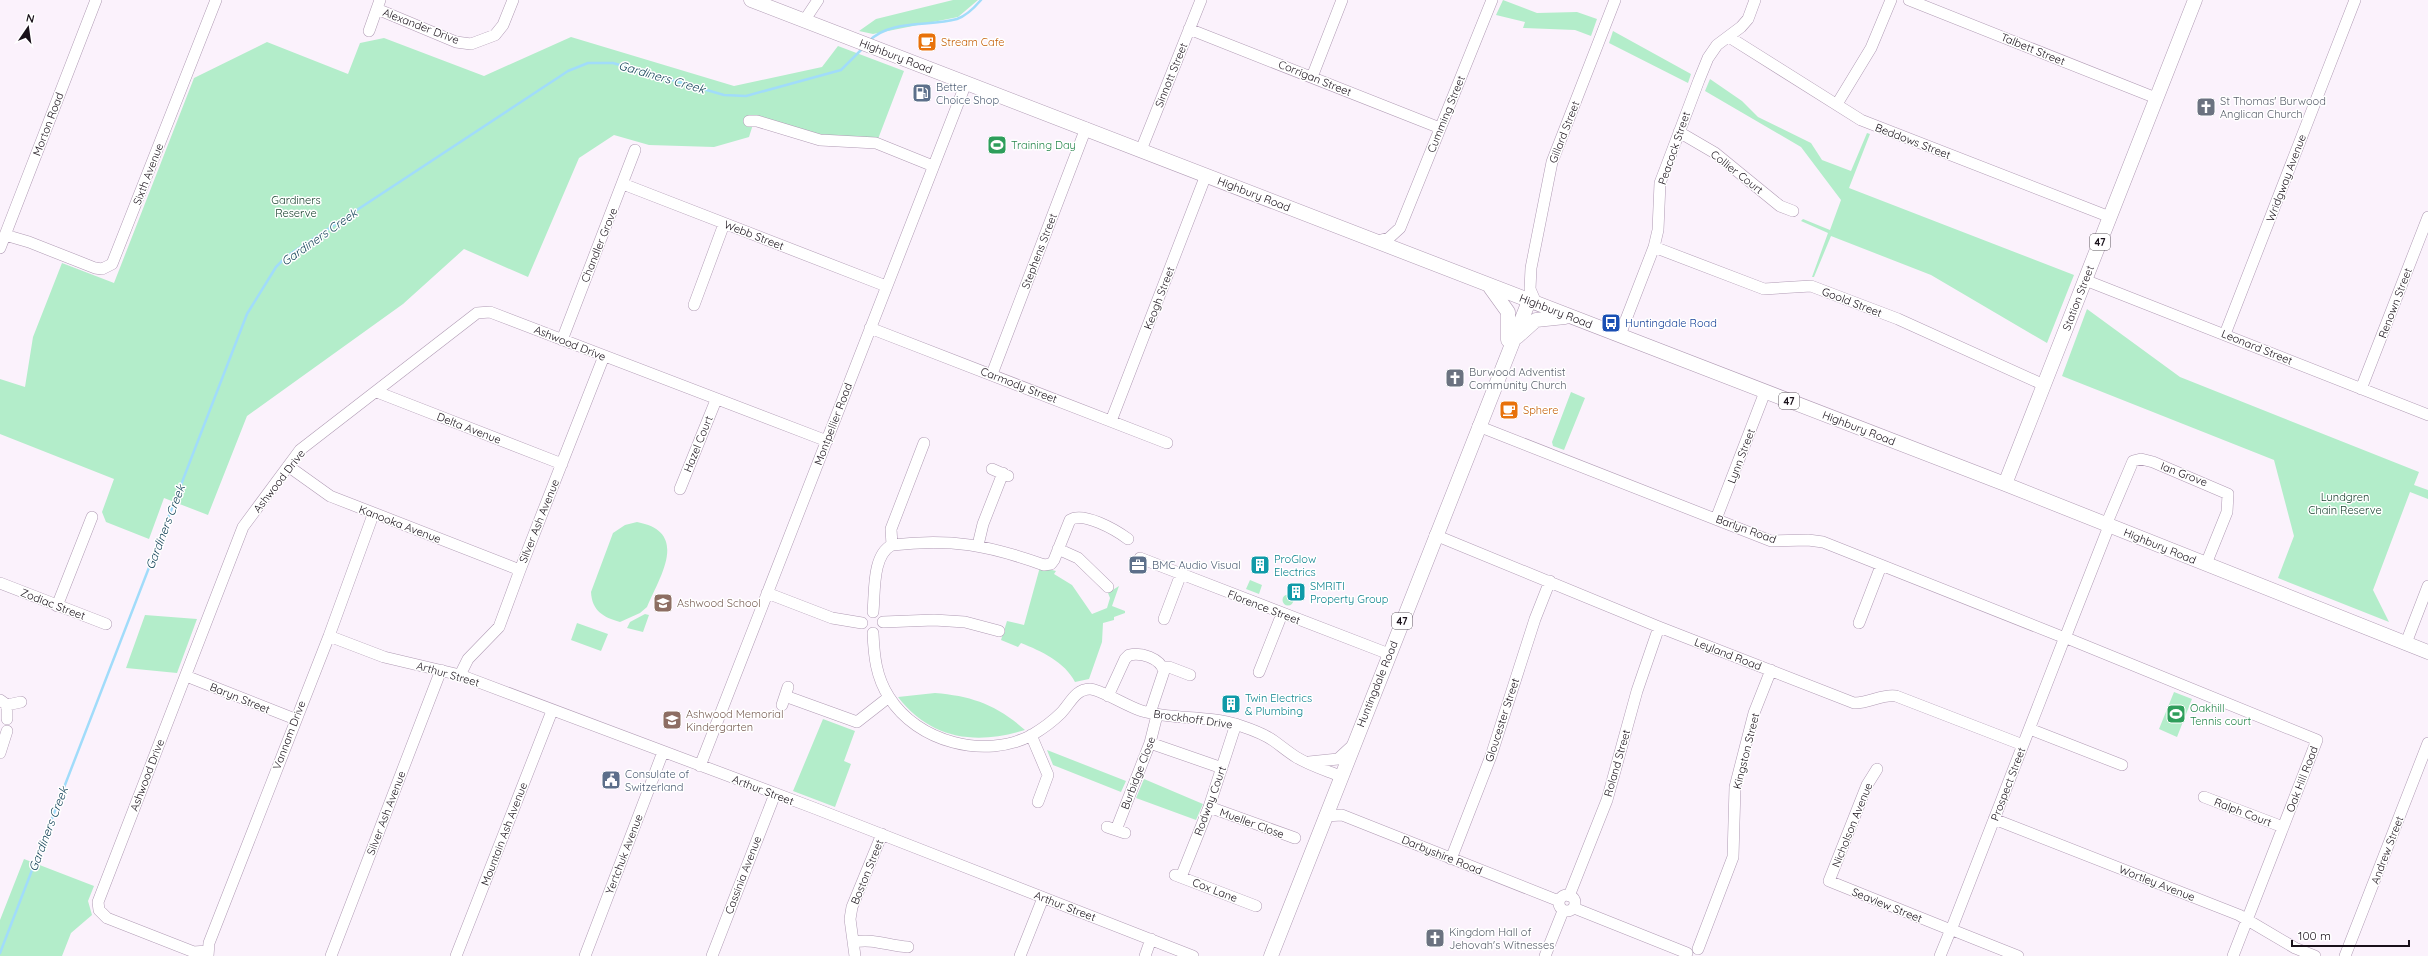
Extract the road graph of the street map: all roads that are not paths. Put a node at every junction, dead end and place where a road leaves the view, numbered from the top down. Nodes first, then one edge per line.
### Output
1 (96, 0) edge
2 (216, 0) edge
3 (513, 0) edge
4 (751, 0) edge
5 (818, 0) edge
6 (1201, 0) edge
7 (1342, 0) edge
8 (1492, 0) edge
9 (1614, 0) edge
10 (1755, 0) edge
11 (1891, 0) edge
12 (1909, 0) edge
13 (2195, 0) edge
14 (2356, 0) edge
15 (378, 5) edge
16 (804, 20) junction
17 (1189, 29) junction
18 (369, 31) dead end
19 (1729, 37) junction
20 (1312, 77) junction
21 (966, 83) junction
22 (2156, 98) junction
23 (1837, 104) junction
24 (749, 121) dead end
25 (1086, 128) junction
26 (1440, 128) junction
27 (1679, 132) junction
28 (635, 150) dead end
29 (1141, 150) junction
30 (933, 166) junction
31 (1206, 175) junction
32 (623, 184) junction
33 (1793, 211) dead end
34 (2110, 217) junction
35 (2428, 217) edge
36 (724, 224) junction
37 (1400, 228) junction
38 (6, 233) junction
39 (1376, 241) junction
40 (1654, 247) junction
41 (0, 248) edge
42 (1407, 253) junction
43 (1531, 268) junction
44 (2085, 280) junction
45 (1488, 285) junction
46 (886, 286) junction
47 (1513, 294) junction
48 (1532, 302) junction
49 (694, 305) dead end
50 (1573, 317) junction
51 (870, 328) junction
52 (2225, 334) junction
53 (1620, 335) junction
54 (562, 340) junction
55 (604, 356) junction
56 (1505, 356) junction
57 (992, 374) junction
58 (2044, 385) junction
59 (2361, 389) junction
60 (377, 392) junction
61 (1765, 392) junction
62 (716, 400) junction
63 (2428, 415) edge
64 (1111, 421) junction
65 (1478, 426) junction
66 (827, 441) junction
67 (1166, 442) dead end
68 (923, 443) dead end
69 (562, 464) junction
70 (288, 466) junction
71 (992, 469) dead end
72 (2005, 484) junction
73 (680, 488) dead end
74 (374, 515) junction
75 (92, 518) dead end
76 (1716, 519) junction
77 (2107, 525) junction
78 (1435, 535) junction
79 (1128, 540) dead end
80 (978, 544) junction
81 (892, 545) junction
82 (1058, 549) junction
83 (1140, 558) dead end
84 (2206, 564) junction
85 (1881, 566) junction
86 (520, 570) junction
87 (1181, 574) junction
88 (1550, 581) junction
89 (0, 583) edge
90 (2428, 586) edge
91 (1108, 587) dead end
92 (767, 593) junction
93 (57, 606) junction
94 (873, 612) junction
95 (1282, 614) junction
96 (1164, 619) dead end
97 (862, 622) junction
98 (883, 622) junction
99 (1859, 623) dead end
100 (106, 624) dead end
101 (1659, 627) junction
102 (998, 632) dead end
103 (873, 633) junction
104 (329, 636) junction
105 (2065, 637) junction
106 (2406, 643) junction
107 (2428, 652) edge
108 (1389, 654) junction
109 (1163, 667) junction
110 (441, 670) junction
111 (1771, 670) junction
112 (1259, 672) dead end
113 (460, 675) junction
114 (1190, 675) dead end
115 (186, 676) junction
116 (785, 696) dead end
117 (1108, 696) junction
118 (889, 697) junction
119 (21, 702) dead end
120 (4, 703) edge
121 (552, 711) junction
122 (1154, 714) junction
123 (7, 719) dead end
124 (295, 719) junction
125 (1236, 724) junction
126 (2030, 729) junction
127 (7, 731) dead end
128 (1031, 735) junction
129 (1150, 743) junction
130 (2428, 743) edge
131 (2023, 745) junction
132 (1352, 746) junction
133 (663, 752) junction
134 (0, 753) edge
135 (1306, 762) junction
136 (2122, 765) dead end
137 (700, 766) junction
138 (1222, 768) junction
139 (1877, 769) dead end
140 (1340, 776) junction
141 (774, 794) junction
142 (2204, 797) dead end
143 (1039, 802) dead end
144 (1209, 806) junction
145 (1325, 816) junction
146 (1994, 819) junction
147 (2283, 827) junction
148 (1116, 830) dead end
149 (882, 834) junction
150 (1295, 838) dead end
151 (1451, 859) junction
152 (1178, 876) joint
153 (1829, 882) joint
154 (1043, 898) junction
155 (1256, 906) dead end
156 (1565, 907) junction
157 (2247, 920) junction
158 (1951, 930) junction
159 (1151, 940) junction
160 (854, 942) junction
161 (908, 947) dead end
162 (1700, 952) edge
163 (208, 954) edge
164 (1687, 955) edge
165 (330, 956) edge
166 (456, 956) edge
167 (584, 956) edge
168 (712, 956) edge
169 (855, 956) edge
170 (1020, 956) edge
171 (1145, 956) edge
172 (1193, 956) edge
173 (1271, 956) edge
174 (1545, 956) edge
175 (1940, 956) edge
176 (2018, 956) edge
177 (2233, 956) edge
178 (2315, 956) edge
179 (2345, 956) edge

1 - 38 street, Morton Road
2 - 38 street, Sixth Avenue
3 - 15 street, Alexander Drive
4 - 16 main road, Highbury Road
5 - 16 street
6 - 17 street, Sinnott Street
7 - 20 street
8 - 26 street, Cumming Street
9 - 43 street, Gillard Street
10 - 19 street, Peacock Street
11 - 23 street
12 - 22 street, Talbett Street
13 - 22 main road, Station Street / 47
14 - 52 street, Wridgway Avenue
15 - 18 street
16 - 21 main road, Highbury Road
17 - 20 street, Corrigan Street
17 - 29 street, Sinnott Street
19 - 23 street, Beddows Street
19 - 27 street, Peacock Street
20 - 26 street, Corrigan Street
21 - 25 main road, Highbury Road
21 - 30 street, Montpellier Road
22 - 34 main road, Station Street / 47
23 - 34 street, Beddows Street
24 - 30 street
25 - 29 main road, Highbury Road
25 - 57 street, Stephens Street
26 - 37 street, Cumming Street
27 - 33 street, Collier Court
27 - 40 street, Peacock Street
28 - 32 street, Chandler Grove
29 - 31 main road, Highbury Road
30 - 46 street, Montpellier Road
31 - 39 main road, Highbury Road
31 - 64 street, Keogh Street
32 - 36 street, Webb Street
32 - 54 street, Chandler Grove
34 - 44 main road, Station Street / 47
35 - 59 street, Renown Street
36 - 46 street, Webb Street
36 - 49 street
37 - 39 street
37 - 42 street
38 - 41 street, Morton Road
39 - 42 main road, Highbury Road
40 - 53 street, Peacock Street
40 - 58 street, Goold Street
42 - 45 main road, Highbury Road
43 - 47 street, Gillard Street
43 - 48 street, Gillard Street
44 - 52 street, Leonard Street
44 - 58 main road, Station Street / 47
45 - 47 main road, Highbury Road
45 - 56 main road
46 - 51 street, Montpellier Road
47 - 48 main road, Highbury Road
48 - 50 main road, Highbury Road / 47
48 - 56 main road, Huntingdale Road / 47
50 - 53 main road, Highbury Road / 47
50 - 56 main road, 47
51 - 57 street, Carmody Street
51 - 66 street, Montpellier Road
52 - 59 street, Leonard Street
53 - 61 main road, Highbury Road / 47
54 - 55 street, Ashwood Drive
54 - 60 street, Ashwood Drive
55 - 62 street, Ashwood Drive
55 - 69 street, Silver Ash Avenue
56 - 65 main road, Huntingdale Road / 47
57 - 64 street, Carmody Street
58 - 72 main road, Station Street / 47
59 - 63 street, Leonard Street
60 - 69 street, Delta Avenue
60 - 70 street, Ashwood Drive
61 - 72 main road, Highbury Road / 47
61 - 76 street, Lynn Street
62 - 66 street, Ashwood Drive
62 - 73 street, Hazel Court
64 - 67 street, Carmody Street
65 - 76 street, Barlyn Road
65 - 78 main road, Huntingdale Road / 47
66 - 92 street, Montpellier Road
68 - 81 street
69 - 86 street, Silver Ash Avenue
70 - 74 street, Kanooka Avenue
70 - 115 street, Ashwood Drive
71 - 80 street
72 - 77 main road, Highbury Road
74 - 86 street, Kanooka Avenue
74 - 104 street, Vannam Drive
75 - 93 street
76 - 85 street, Barlyn Road
77 - 84 main road, Highbury Road
77 - 84 street, Ian Grove
77 - 105 street, Prospect Street
78 - 88 street, Leyland Road
78 - 108 main road, Huntingdale Road / 47
79 - 82 street
80 - 81 street
80 - 82 street
81 - 94 street
82 - 91 street
83 - 87 street, Florence Street
84 - 106 main road, Highbury Road
85 - 99 street
85 - 105 street, Barlyn Road
86 - 113 street, Silver Ash Avenue
87 - 95 street, Florence Street
87 - 96 street
88 - 101 street, Leyland Road
88 - 151 street, Gloucester Street
89 - 93 street, Zodiac Street
90 - 106 street
92 - 97 street
92 - 137 street, Montpellier Road
93 - 100 street, Zodiac Street
94 - 97 street
94 - 98 street
95 - 108 street, Florence Street
95 - 112 street
97 - 103 street
98 - 102 street
98 - 103 street
101 - 111 street, Leyland Road
101 - 156 street, Roland Street
103 - 118 street, Brockhoff Drive
104 - 110 street, Arthur Street
104 - 124 street, Vannam Drive
105 - 126 street, Prospect Street
105 - 147 street, Oak Hill Road
106 - 107 main road, Highbury Road
108 - 132 main road, Huntingdale Road / 47
109 - 114 street
109 - 117 street
109 - 122 street, Burbidge Close
110 - 113 street, Arthur Street
110 - 165 street, Silver Ash Avenue
111 - 131 street, Leyland Road
111 - 162 street, Kingston Street
113 - 121 street, Arthur Street
115 - 124 street, Baryn Street
115 - 163 street, Ashwood Drive
116 - 118 street
117 - 122 street, Brockhoff Drive
117 - 128 street, Brockhoff Drive
118 - 128 street, Brockhoff Drive
119 - 120 street
120 - 123 street
121 - 133 street, Arthur Street
121 - 166 street, Mountain Ash Avenue
122 - 125 street, Brockhoff Drive
122 - 129 street, Burbidge Close
124 - 163 street, Vannam Drive
125 - 135 street, Brockhoff Drive
125 - 138 street, Rodway Court
126 - 131 street, Prospect Street
126 - 136 street
127 - 134 street
128 - 143 street
129 - 138 street
129 - 148 street, Burbidge Close
130 - 179 street, Andrew Street
131 - 146 street, Prospect Street
132 - 135 street
132 - 140 main road, Huntingdale Road / 47
133 - 137 street, Arthur Street
133 - 167 street, Yertchuk Avenue
135 - 140 street, Brockhoff Drive
137 - 141 street, Arthur Street
138 - 144 street, Rodway Court
139 - 153 street, Nicholson Avenue
140 - 145 main road, Huntingdale Road / 47
141 - 149 street, Arthur Street
141 - 168 street, Cassinia Avenue
142 - 147 street, Ralph Court
144 - 150 street, Mueller Close
144 - 152 street, Rodway Court
145 - 151 street, Darbyshire Road
145 - 173 main road, Huntingdale Road / 47
146 - 157 street, Wortley Avenue
146 - 158 street, Prospect Street
147 - 157 street, Oak Hill Road
149 - 154 street, Arthur Street
149 - 160 street, Boston Street
151 - 156 street, Darbyshire Road
152 - 155 street, Cox Lane
153 - 158 street, Seaview Street
154 - 159 street, Arthur Street
154 - 170 street
156 - 164 street, Darbyshire Road
156 - 174 street
157 - 177 street, Oak Hill Road
157 - 178 street, Wortley Avenue
158 - 175 street, Prospect Street
158 - 176 street, Seaview Street
159 - 171 street
159 - 172 street, Arthur Street
160 - 161 street
160 - 169 street, Boston Street
162 - 164 street

